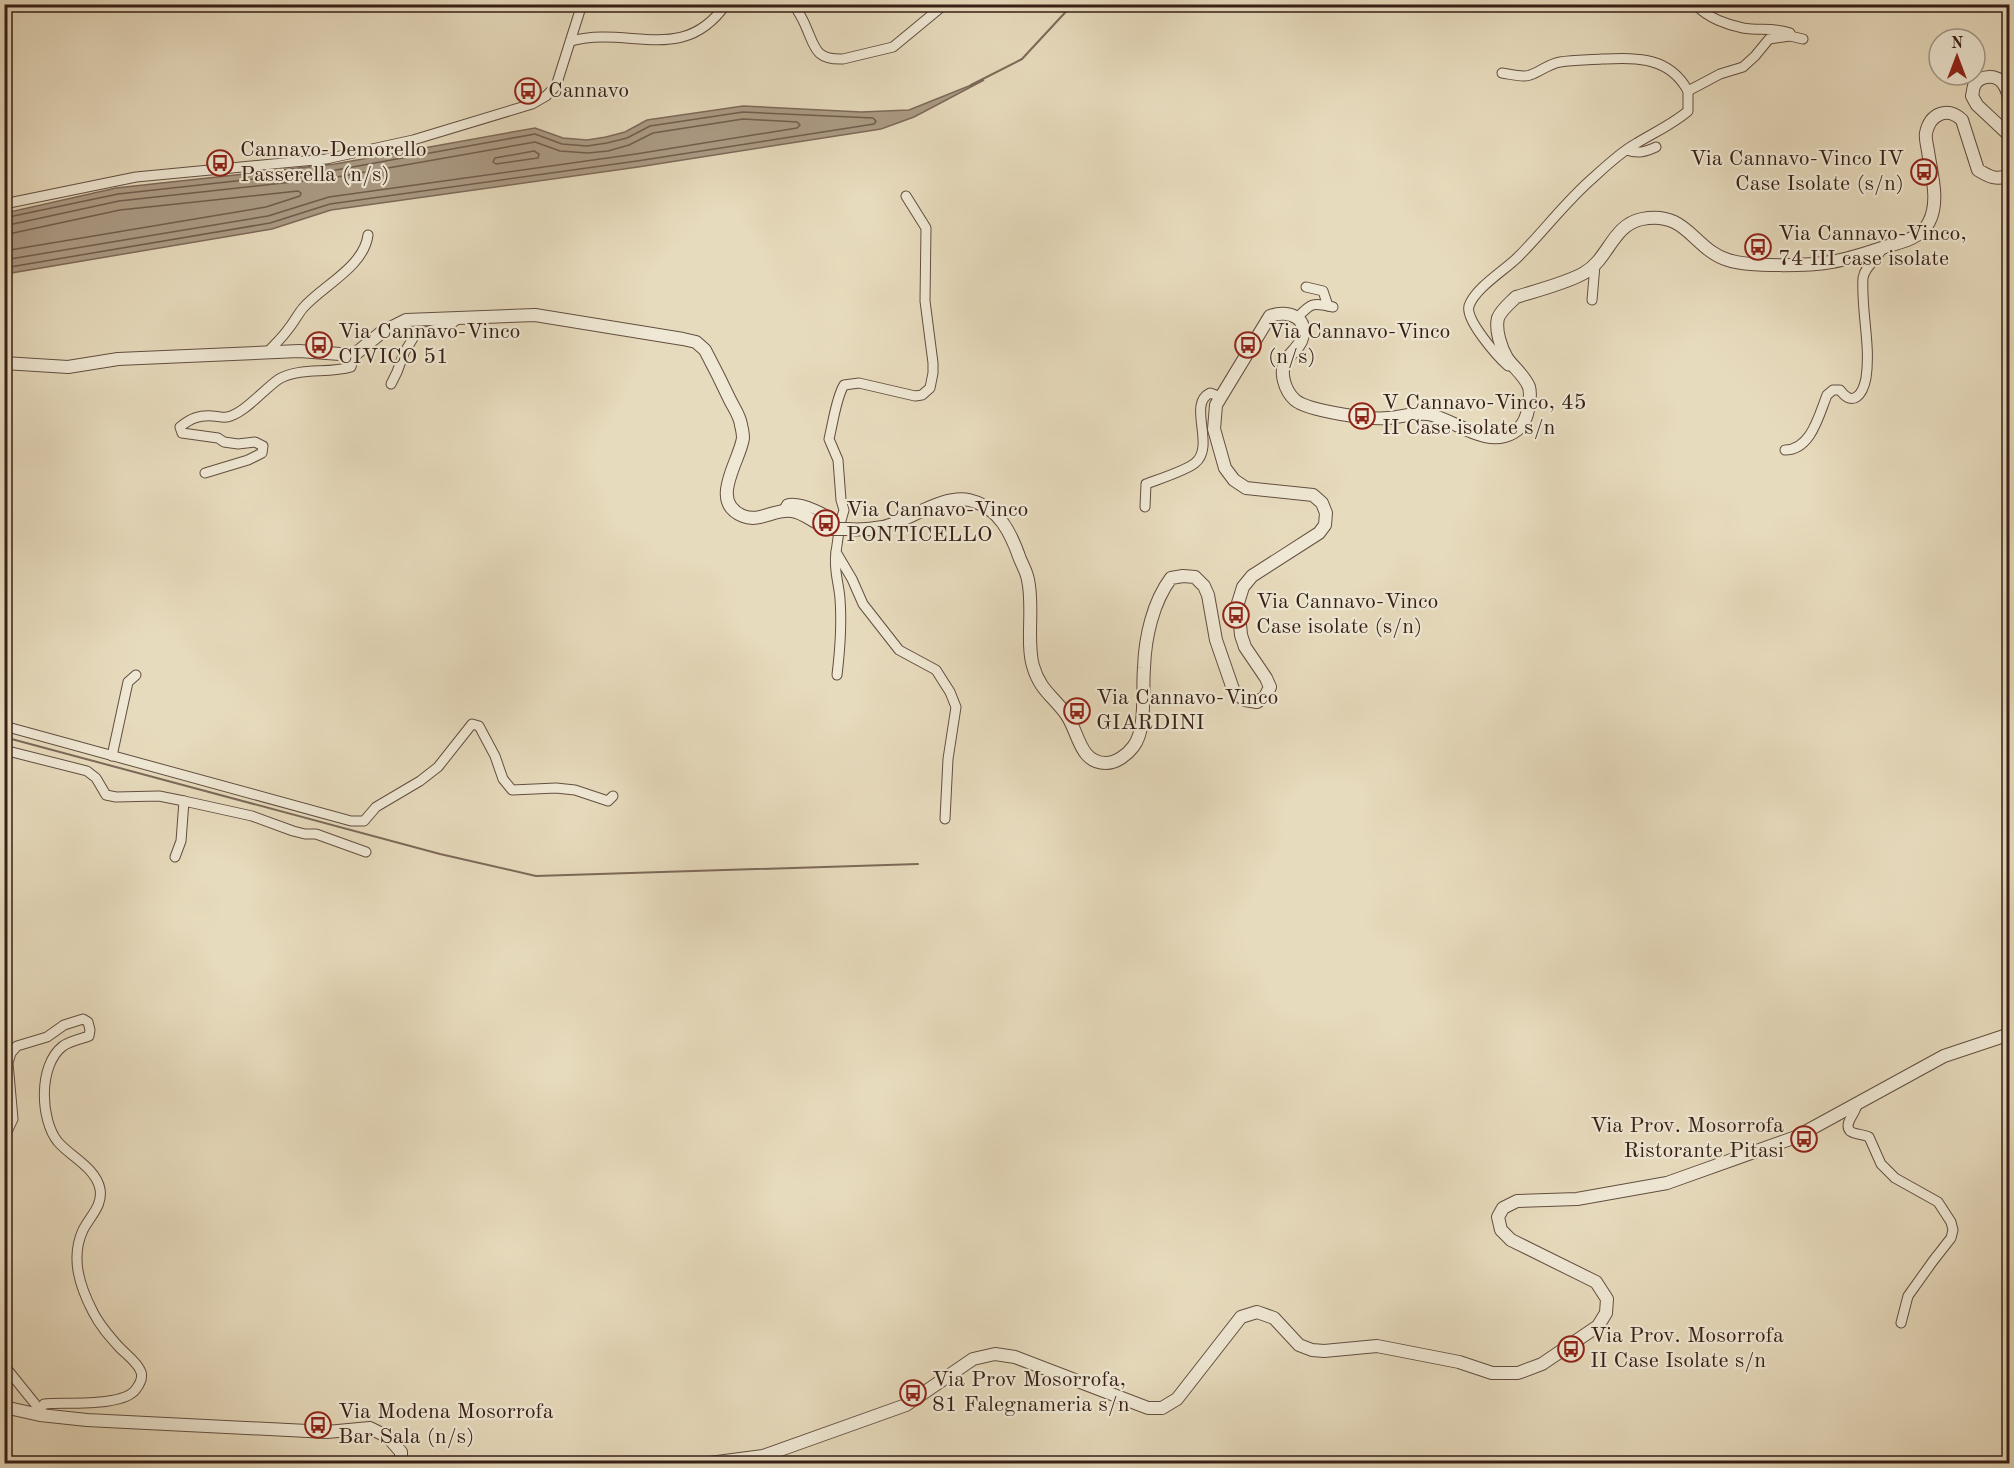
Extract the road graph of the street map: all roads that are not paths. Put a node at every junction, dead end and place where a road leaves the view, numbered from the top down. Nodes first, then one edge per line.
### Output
1 (582, 4) edge
2 (726, 4) edge
3 (794, 4) edge
4 (945, 4) edge
5 (1697, 6) edge
6 (571, 41) junction
7 (1502, 73) dead end
8 (1688, 91) junction
9 (2010, 99) edge
10 (2010, 136) edge
11 (1656, 147) dead end
12 (1627, 150) junction
13 (2010, 174) edge
14 (906, 196) dead end
15 (4, 204) edge
16 (368, 235) dead end
17 (1882, 248) junction
18 (1595, 265) junction
19 (1306, 287) dead end
20 (1592, 300) dead end
21 (1298, 317) junction
22 (459, 318) junction
23 (267, 353) junction
24 (354, 355) junction
25 (4, 363) edge
26 (1522, 377) junction
27 (391, 384) dead end
28 (1221, 397) junction
29 (1785, 450) dead end
30 (205, 473) dead end
31 (1145, 507) dead end
32 (840, 527) junction
33 (836, 552) junction
34 (135, 675) dead end
35 (837, 675) dead end
36 (4, 726) edge
37 (4, 750) edge
38 (112, 756) junction
39 (614, 796) dead end
40 (184, 801) junction
41 (945, 819) dead end
42 (366, 852) dead end
43 (175, 857) dead end
44 (2010, 1034) edge
45 (1857, 1104) junction
46 (4, 1138) edge
47 (1901, 1323) dead end
48 (4, 1369) edge
49 (4, 1407) edge
50 (38, 1412) junction
51 (400, 1464) edge
52 (702, 1464) edge

1 - 6 street
2 - 6 street
3 - 4 street
5 - 8 street
6 - 15 street
7 - 8 street
8 - 12 street
9 - 10 street
11 - 12 street
12 - 26 street
13 - 17 street
14 - 32 street
16 - 23 street
17 - 18 street
17 - 29 street
18 - 20 street
18 - 26 street
19 - 21 street
21 - 26 street
21 - 28 street
22 - 24 street
22 - 27 street
22 - 32 street
23 - 24 street
23 - 25 street
24 - 30 street
28 - 31 street
28 - 32 street
32 - 33 street
33 - 35 street
33 - 41 street
34 - 38 street
36 - 38 street
37 - 40 street
38 - 39 street
40 - 42 street
40 - 43 street
44 - 45 street
45 - 47 street
45 - 52 street
46 - 50 street
48 - 50 street
49 - 50 street
50 - 51 street

